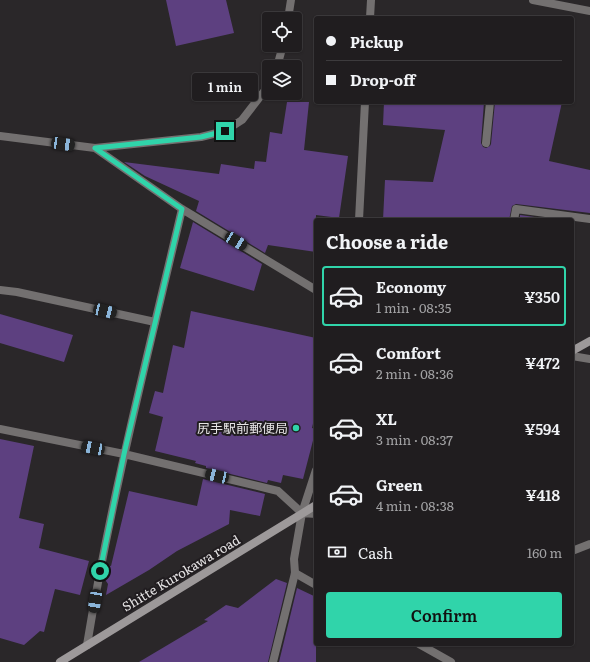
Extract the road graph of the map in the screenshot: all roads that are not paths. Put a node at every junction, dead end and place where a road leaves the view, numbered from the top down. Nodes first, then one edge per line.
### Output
1 (291, 0) edge
2 (371, 0) edge
3 (533, 0) edge
4 (590, 11) edge
5 (289, 12) edge
6 (370, 16) edge
7 (262, 94) edge
8 (366, 104) edge
9 (490, 104) edge
10 (0, 136) edge
11 (486, 143) dead end
12 (95, 148) junction
13 (182, 209) junction
14 (359, 218) edge
15 (514, 218) edge
16 (590, 219) edge
17 (314, 289) edge
18 (0, 290) edge
19 (155, 322) junction
20 (590, 341) edge
21 (574, 350) edge
22 (574, 356) edge
23 (590, 359) edge
24 (0, 429) edge
25 (124, 454) junction
26 (314, 476) edge
27 (314, 506) edge
28 (302, 513) junction
29 (314, 514) edge
30 (590, 544) edge
31 (574, 550) edge
32 (295, 573) junction
33 (314, 584) edge
34 (87, 645) junction
35 (423, 646) edge
36 (60, 662) edge
37 (273, 662) edge
38 (451, 662) edge

1 - 5 street
2 - 6 street
3 - 4 street
7 - 12 street
8 - 14 street
9 - 11 street
10 - 12 street
12 - 13 street
13 - 17 street
13 - 19 street
15 - 16 street
18 - 19 street
19 - 25 street
20 - 21 main road
22 - 23 street
24 - 25 street
25 - 28 street
25 - 34 street
26 - 28 street
27 - 28 main road, Shitte Kurokawa road
28 - 29 street
28 - 32 street
28 - 34 main road, Shitte Kurokawa road
30 - 31 street
32 - 33 street
32 - 37 street
34 - 36 main road, Shitte Kurokawa road
35 - 38 street

